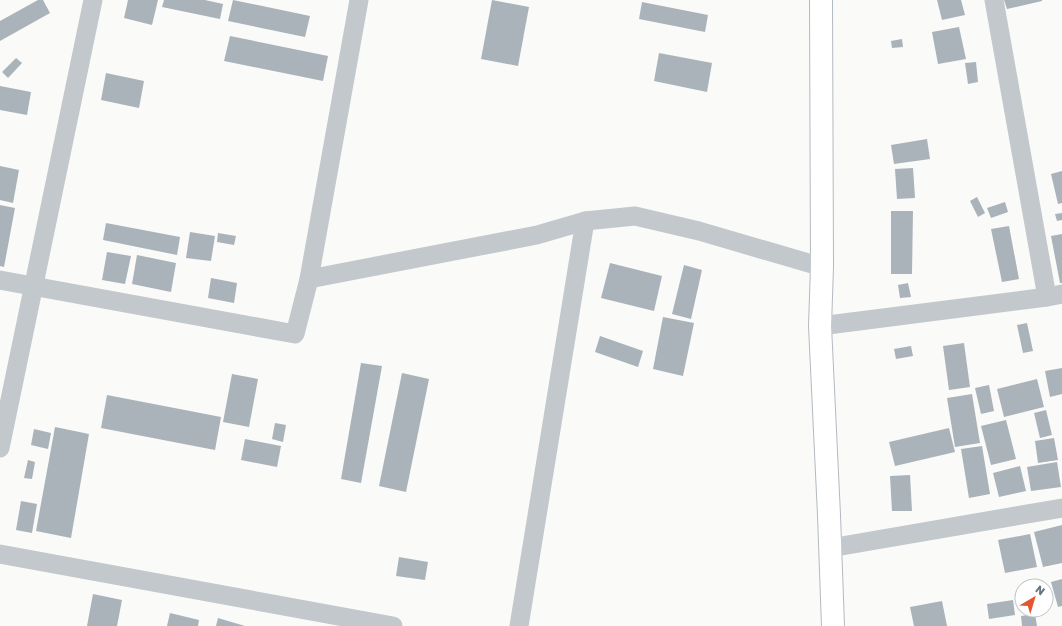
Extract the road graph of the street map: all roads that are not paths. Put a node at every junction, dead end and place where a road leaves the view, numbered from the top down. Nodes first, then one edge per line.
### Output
1 (93, 0) edge
2 (359, 0) edge
3 (821, 0) edge
4 (994, 0) edge
5 (585, 221) junction
6 (822, 267) junction
7 (309, 279) junction
8 (0, 280) edge
9 (34, 286) junction
10 (1055, 295) edge
11 (820, 326) junction
12 (0, 448) edge
13 (1062, 508) edge
14 (830, 548) junction
15 (0, 554) edge
16 (393, 626) edge
17 (519, 626) edge
18 (833, 626) edge

1 - 9 street
2 - 7 street
3 - 6 main road
4 - 10 street
5 - 6 street
5 - 7 street
5 - 17 street
6 - 11 main road
7 - 9 street
8 - 9 street
9 - 12 street
10 - 11 street
11 - 14 main road
13 - 14 street
14 - 18 main road
15 - 16 street

